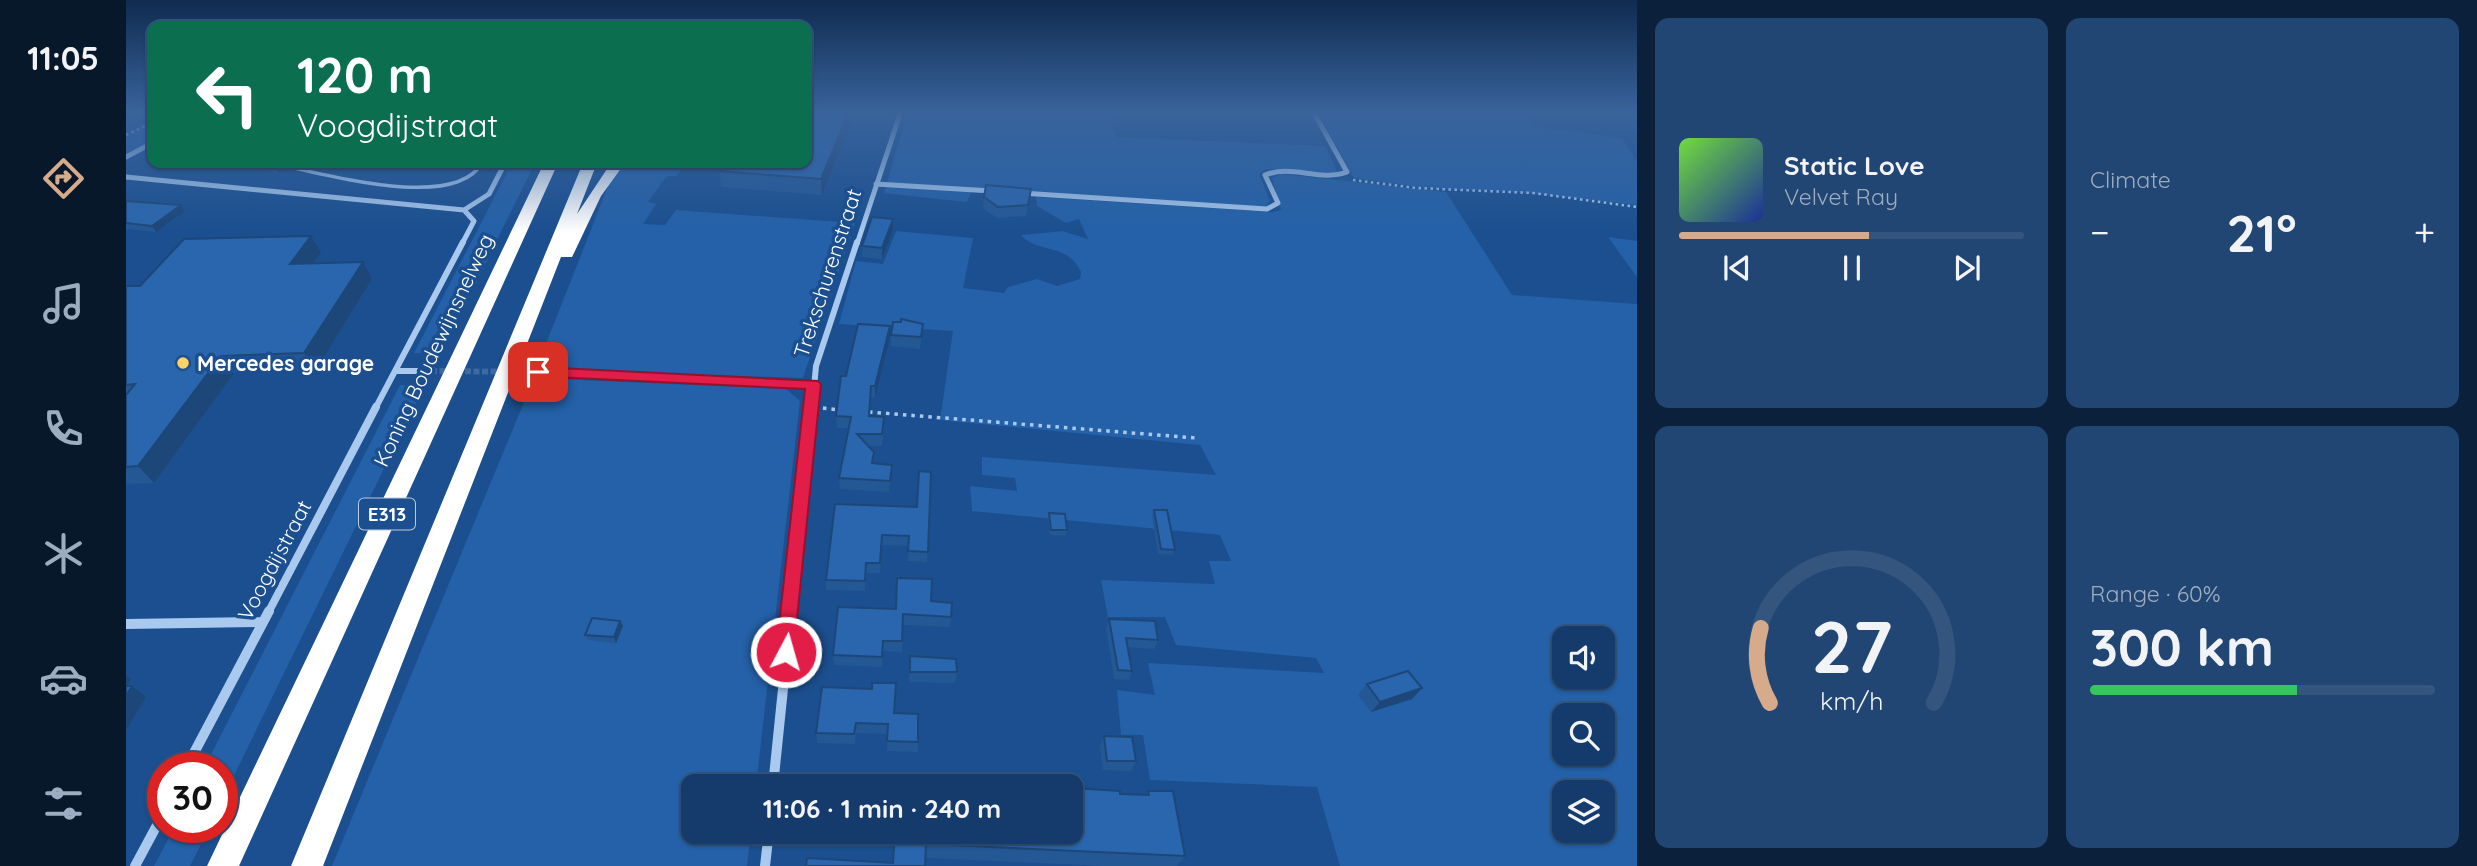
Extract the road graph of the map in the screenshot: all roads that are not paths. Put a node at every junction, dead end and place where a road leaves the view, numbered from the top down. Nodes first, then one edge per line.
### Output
1 (887, 151) edge
2 (1336, 151) edge
3 (299, 168) edge
4 (480, 168) edge
5 (502, 168) edge
6 (549, 168) edge
7 (588, 168) edge
8 (614, 168) edge
9 (126, 177) edge
10 (876, 184) junction
11 (1002, 192) edge
12 (1016, 192) edge
13 (464, 210) junction
14 (538, 292) junction
15 (397, 371) junction
16 (430, 371) tunnel mouth
17 (538, 372) tunnel mouth
18 (813, 384) junction
19 (263, 622) junction
20 (126, 624) edge
21 (194, 752) edge
22 (775, 774) edge
23 (147, 843) edge
24 (768, 844) edge
25 (135, 866) edge
26 (223, 866) edge
27 (307, 866) edge
28 (765, 866) edge

1 - 10 street, Trekschurenstraat
2 - 12 street
3 - 4 lane
5 - 13 street
6 - 26 highway, Koning Boudewijnsnelweg / E313
7 - 14 highway, E313
8 - 14 highway
9 - 13 street
10 - 11 street
10 - 18 street, Trekschurenstraat
13 - 15 street, Voogdijstraat
14 - 27 highway, E313
15 - 16 street
15 - 19 street, Voogdijstraat
17 - 18 street
18 - 22 street, Trekschurenstraat
19 - 20 street
19 - 21 street, Voogdijstraat
23 - 25 street
24 - 28 street

